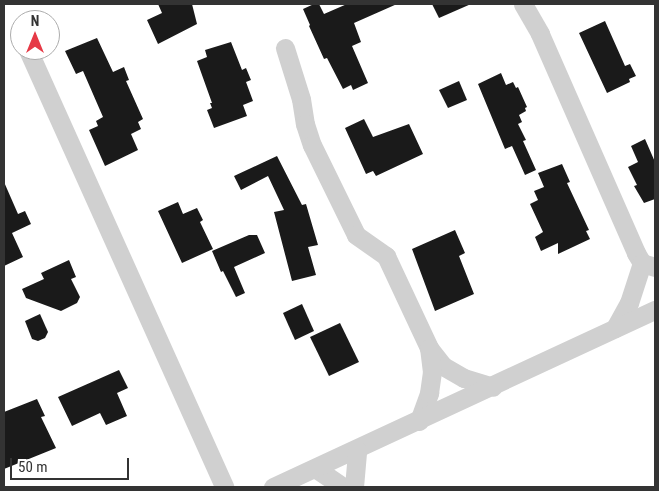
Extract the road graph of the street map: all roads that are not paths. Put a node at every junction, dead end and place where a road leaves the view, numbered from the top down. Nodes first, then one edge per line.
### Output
1 (523, 4) edge
2 (285, 48) dead end
3 (32, 60) edge
4 (649, 265) edge
5 (655, 310) edge
6 (615, 328) junction
7 (429, 348) junction
8 (493, 387) junction
9 (419, 421) junction
10 (357, 450) junction
11 (315, 468) junction
12 (224, 487) edge
13 (274, 487) edge
14 (343, 487) edge
15 (354, 487) edge

1 - 4 street
2 - 7 street
3 - 12 street
4 - 6 street
5 - 6 street
6 - 8 street
7 - 8 street
7 - 9 street
8 - 9 street
9 - 10 street
10 - 11 street
10 - 15 street
11 - 13 street
11 - 14 street

